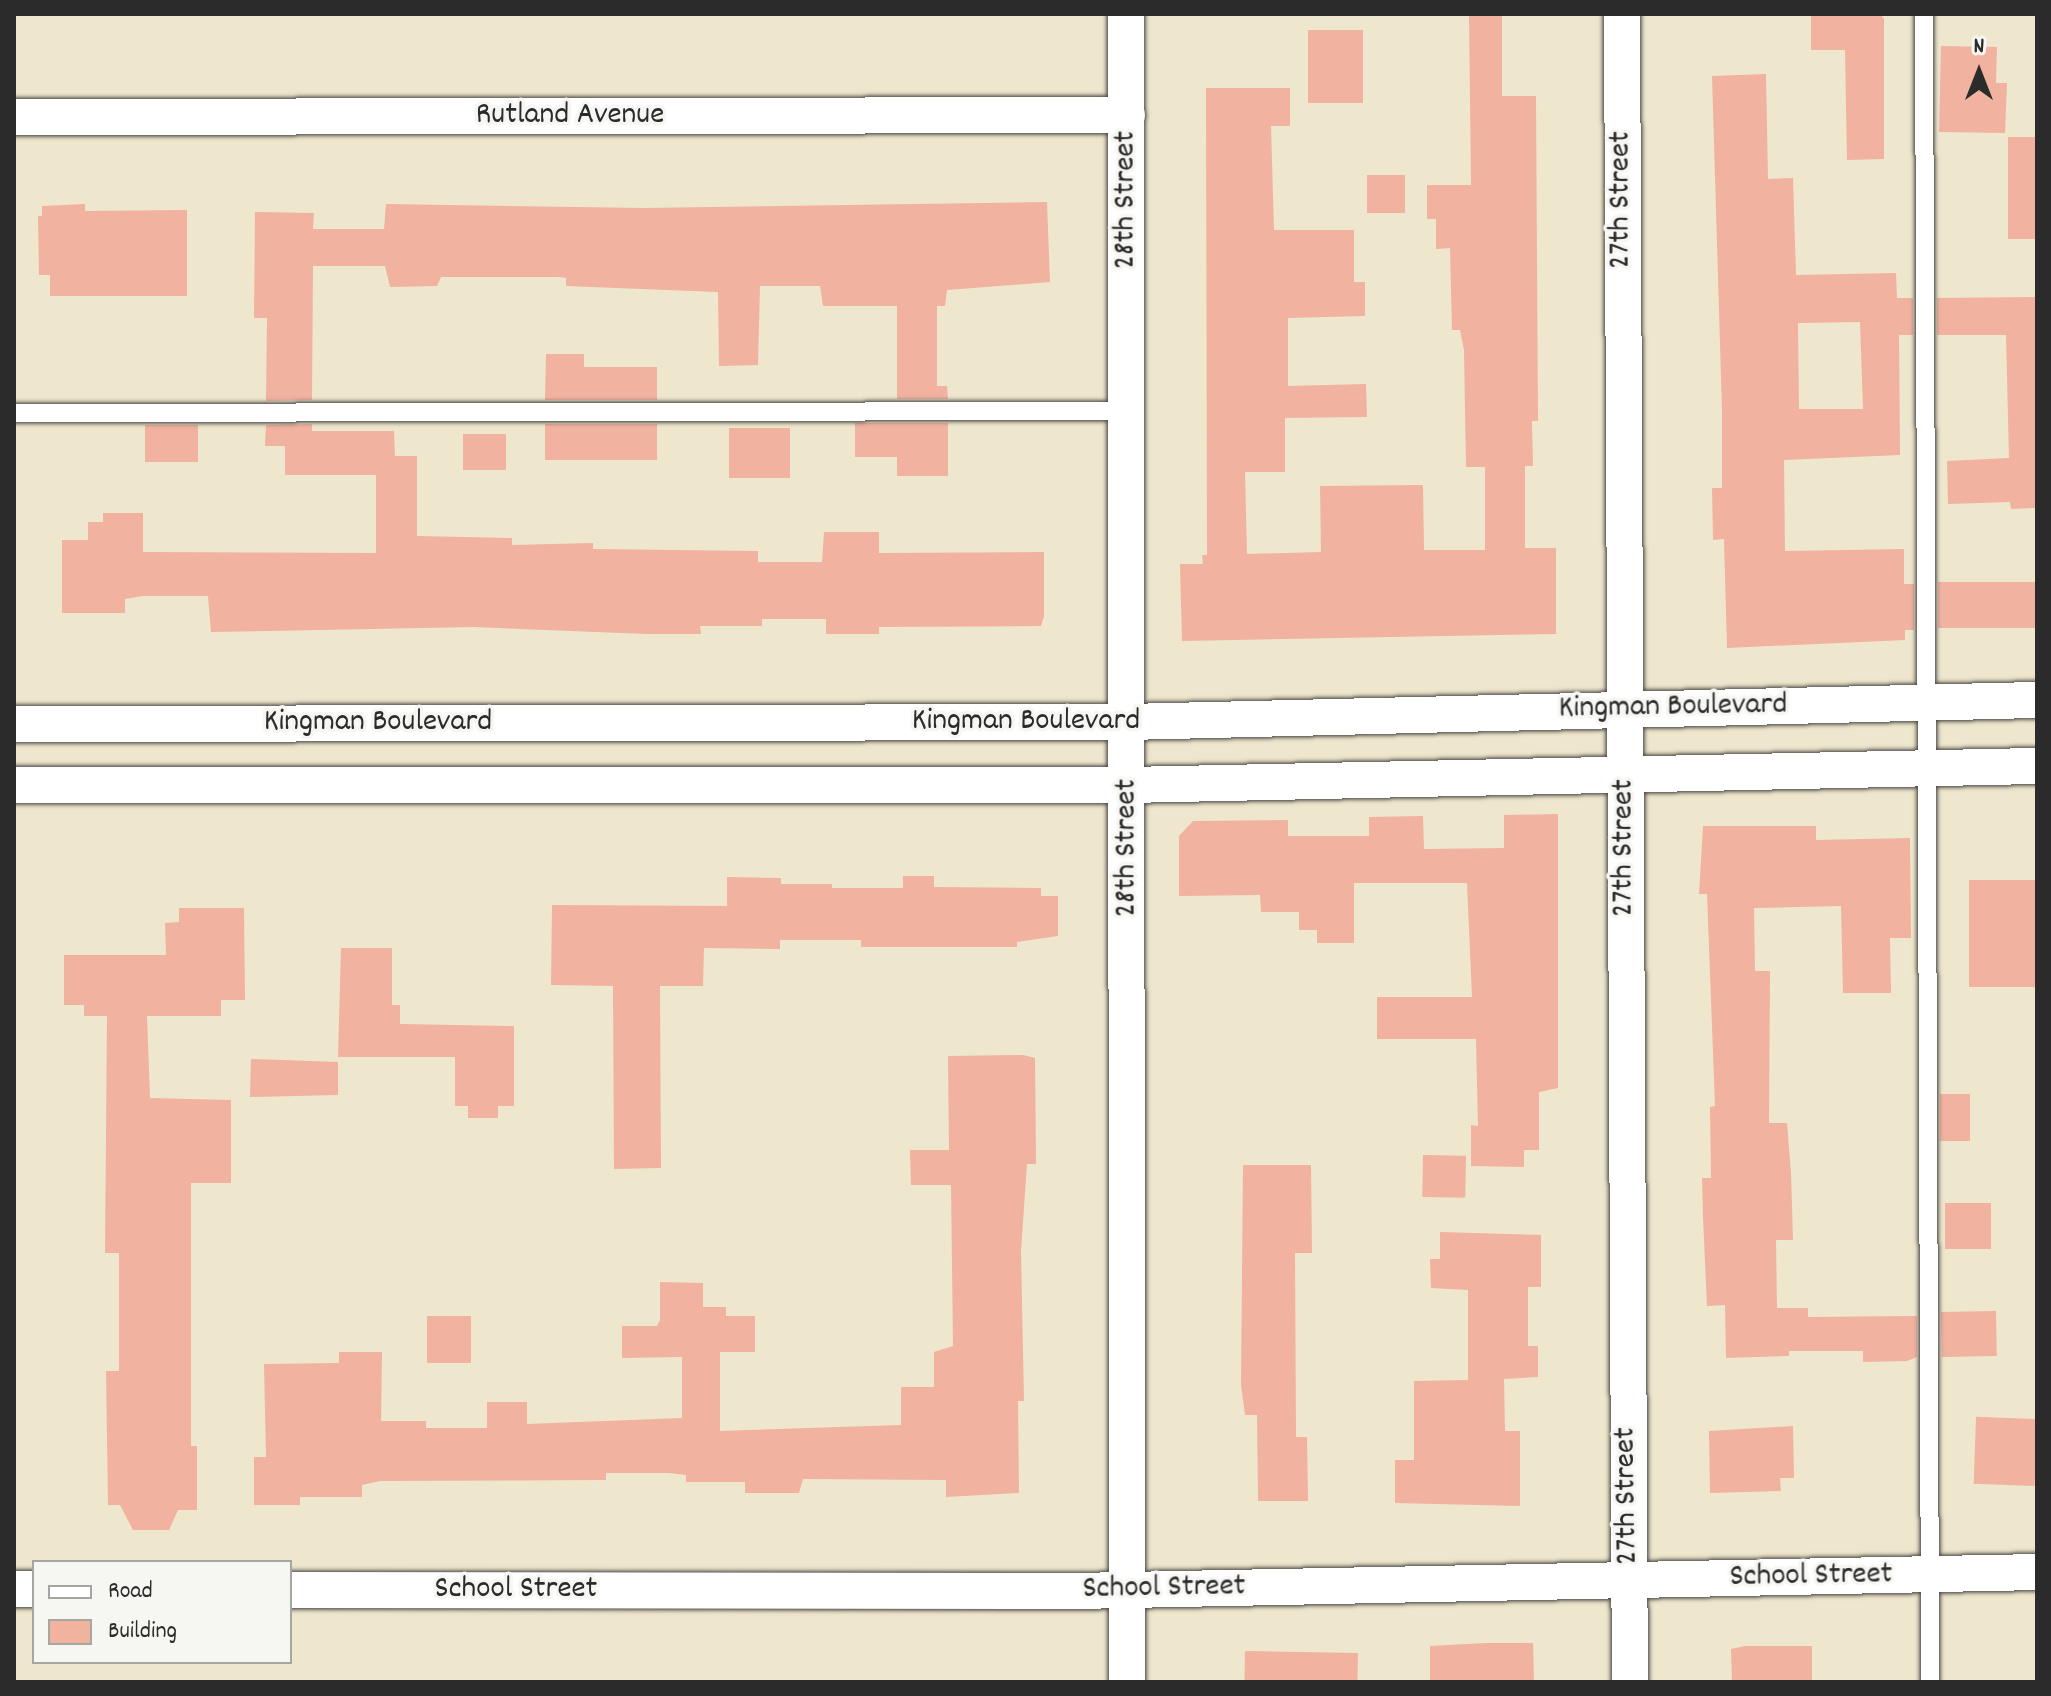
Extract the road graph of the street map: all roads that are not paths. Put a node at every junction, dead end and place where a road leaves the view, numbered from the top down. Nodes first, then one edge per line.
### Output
1 (1126, 14) edge
2 (1622, 14) edge
3 (1924, 14) edge
4 (1127, 115) junction
5 (14, 117) edge
6 (1127, 411) junction
7 (14, 413) edge
8 (2037, 700) edge
9 (1926, 703) junction
10 (1624, 710) junction
11 (1128, 722) junction
12 (14, 724) edge
13 (2037, 766) edge
14 (1926, 768) junction
15 (1624, 775) junction
16 (14, 785) edge
17 (1128, 785) junction
18 (2037, 1572) edge
19 (1929, 1575) junction
20 (1629, 1581) junction
21 (292, 1590) edge
22 (1127, 1590) junction
23 (1127, 1682) edge
24 (1630, 1682) edge
25 (1930, 1682) edge

1 - 4 street, 28th Street
2 - 10 street, 27th Street
3 - 9 lane
4 - 5 street, Rutland Avenue
4 - 6 street, 28th Street
6 - 7 lane
6 - 11 street, 28th Street
8 - 9 street, Kingman Boulevard
9 - 10 street, Kingman Boulevard
9 - 14 lane
10 - 11 street, Kingman Boulevard
10 - 15 street, 27th Street
11 - 12 street, Kingman Boulevard
11 - 17 street, 28th Street
13 - 14 street, Kingman Boulevard
14 - 15 street, Kingman Boulevard
14 - 19 lane
15 - 17 street, Kingman Boulevard
15 - 20 street, 27th Street
16 - 17 street, Kingman Boulevard
17 - 22 street, 28th Street
18 - 19 street, School Street
19 - 20 street, School Street
19 - 25 lane
20 - 22 street, School Street
20 - 24 street, 27th Street
21 - 22 street, School Street
22 - 23 street, 28th Street

